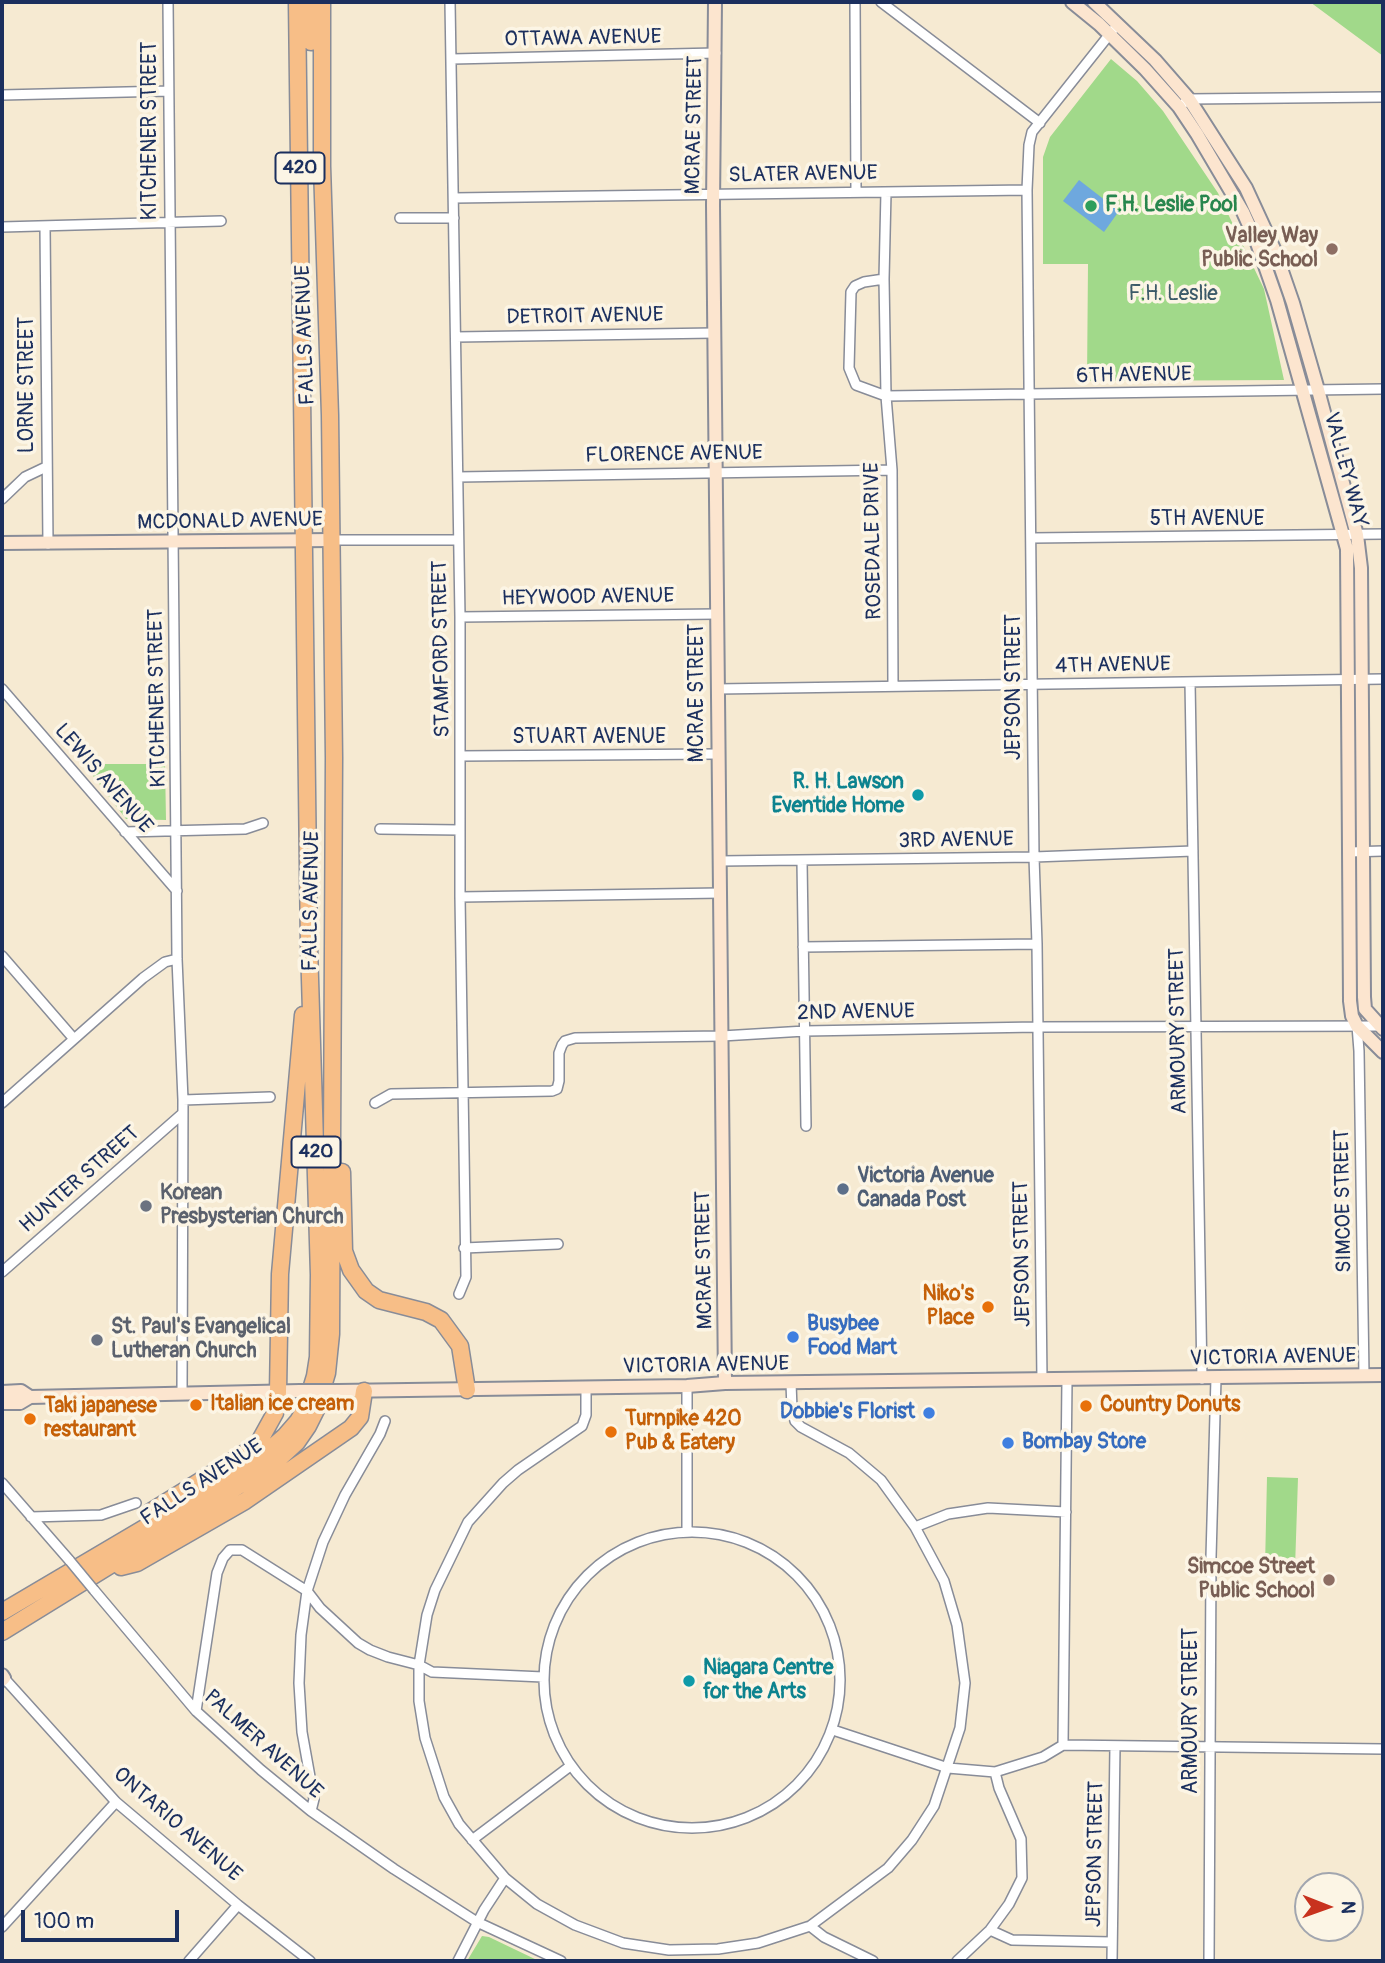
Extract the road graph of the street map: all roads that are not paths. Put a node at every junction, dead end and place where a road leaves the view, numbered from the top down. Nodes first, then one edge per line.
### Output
1 (168, 2) edge
2 (297, 2) edge
3 (310, 2) edge
4 (322, 2) edge
5 (450, 2) edge
6 (715, 2) edge
7 (855, 2) edge
8 (881, 2) edge
9 (1072, 2) edge
10 (1094, 2) edge
11 (1119, 23) junction
12 (1109, 34) junction
13 (716, 53) junction
14 (452, 59) junction
15 (168, 91) junction
16 (2, 95) edge
17 (1383, 97) edge
18 (1184, 103) junction
19 (1040, 123) junction
20 (1027, 190) junction
21 (856, 192) junction
22 (886, 192) junction
23 (713, 194) junction
24 (454, 198) junction
25 (400, 218) dead end
26 (454, 218) junction
27 (221, 221) dead end
28 (169, 223) junction
29 (45, 226) junction
30 (2, 227) edge
31 (324, 250) junction
32 (884, 279) junction
33 (714, 333) junction
34 (456, 337) junction
35 (1304, 390) junction
36 (1318, 390) junction
37 (1383, 390) edge
38 (886, 396) junction
39 (1030, 396) junction
40 (46, 467) junction
41 (892, 470) junction
42 (716, 472) junction
43 (458, 477) junction
44 (2, 499) edge
45 (1383, 534) edge
46 (1357, 535) junction
47 (1343, 536) junction
48 (1032, 538) junction
49 (332, 540) junction
50 (458, 540) junction
51 (304, 541) junction
52 (174, 542) junction
53 (2, 543) edge
54 (48, 544) junction
55 (717, 614) junction
56 (460, 617) junction
57 (1383, 679) edge
58 (1348, 680) junction
59 (1362, 680) junction
60 (1190, 682) junction
61 (1033, 684) junction
62 (893, 686) junction
63 (2, 689) edge
64 (718, 689) junction
65 (718, 754) junction
66 (460, 756) junction
67 (263, 823) dead end
68 (380, 829) dead end
69 (177, 830) junction
70 (460, 830) junction
71 (125, 832) junction
72 (1193, 851) junction
73 (1383, 851) edge
74 (1349, 852) junction
75 (1363, 852) junction
76 (1034, 857) junction
77 (720, 861) junction
78 (802, 861) junction
79 (177, 891) junction
80 (721, 893) junction
81 (460, 897) junction
82 (1037, 944) junction
83 (309, 946) junction
84 (803, 947) junction
85 (2, 956) edge
86 (177, 959) junction
87 (1197, 1026) junction
88 (1357, 1026) junction
89 (1037, 1027) junction
90 (1382, 1027) edge
91 (805, 1031) junction
92 (722, 1036) junction
93 (74, 1039) junction
94 (1383, 1052) edge
95 (331, 1069) junction
96 (462, 1094) junction
97 (270, 1097) dead end
98 (183, 1100) junction
99 (2, 1103) edge
100 (375, 1104) dead end
101 (182, 1114) junction
102 (806, 1126) dead end
103 (558, 1244) dead end
104 (464, 1248) junction
105 (2, 1272) edge
106 (458, 1294) dead end
107 (1383, 1375) edge
108 (1364, 1376) junction
109 (1216, 1378) junction
110 (1202, 1379) junction
111 (1042, 1380) junction
112 (1067, 1380) junction
113 (725, 1383) junction
114 (791, 1384) junction
115 (687, 1386) junction
116 (586, 1388) junction
117 (467, 1390) junction
118 (365, 1391) junction
119 (2, 1392) edge
120 (278, 1392) junction
121 (182, 1394) junction
122 (30, 1397) junction
123 (2, 1403) edge
124 (384, 1421) dead end
125 (2, 1483) edge
126 (136, 1503) dead end
127 (1066, 1512) junction
128 (31, 1517) junction
129 (915, 1527) junction
130 (687, 1532) junction
131 (92, 1575) junction
132 (307, 1591) junction
133 (2, 1612) edge
134 (2, 1632) edge
135 (419, 1665) junction
136 (2, 1677) edge
137 (543, 1677) junction
138 (196, 1711) junction
139 (833, 1730) junction
140 (1063, 1745) junction
141 (1115, 1746) junction
142 (1210, 1748) junction
143 (1383, 1749) edge
144 (569, 1767) junction
145 (948, 1768) junction
146 (995, 1772) junction
147 (116, 1802) junction
148 (311, 1811) junction
149 (472, 1840) junction
150 (505, 1878) junction
151 (238, 1905) junction
152 (477, 1922) junction
153 (810, 1926) junction
154 (2, 1927) edge
155 (990, 1930) junction
156 (1112, 1942) junction
157 (189, 1961) edge
158 (310, 1961) edge
159 (458, 1961) edge
160 (561, 1961) edge
161 (873, 1961) edge
162 (957, 1961) edge
163 (1112, 1961) edge
164 (1209, 1961) edge

1 - 15 street, KITCHENER STREET
2 - 51 highway, FALLS AVENUE / 420
3 - 31 highway
4 - 31 highway, FALLS AVENUE / 420
5 - 14 street, STAMFORD STREET
6 - 13 street, MCRAE STREET
7 - 21 street
8 - 19 street
9 - 12 street, VALLEY WAY
10 - 11 street, VALLEY WAY
11 - 12 street, JEPSON STREET
11 - 18 street, VALLEY WAY
12 - 18 street, VALLEY WAY
12 - 19 street, JEPSON STREET
13 - 14 street, OTTAWA AVENUE
13 - 23 street, MCRAE STREET
14 - 24 street, STAMFORD STREET
15 - 16 street
15 - 28 street, KITCHENER STREET
17 - 18 street
18 - 35 street, VALLEY WAY
18 - 36 street, VALLEY WAY
19 - 20 street, JEPSON STREET
20 - 22 street, SLATER AVENUE
20 - 39 street, JEPSON STREET
21 - 22 street, SLATER AVENUE
21 - 23 street, SLATER AVENUE
22 - 32 street, ROSEDALE DRIVE
23 - 24 street, SLATER AVENUE
23 - 33 street, MCRAE STREET
24 - 26 street, STAMFORD STREET
25 - 26 street
26 - 34 street, STAMFORD STREET
27 - 28 street
28 - 29 street
28 - 52 street, KITCHENER STREET
29 - 30 street
29 - 40 street, LORNE STREET
31 - 49 highway, FALLS AVENUE / 420
32 - 38 street, ROSEDALE DRIVE
32 - 38 street
33 - 34 street, DETROIT AVENUE
33 - 42 street, MCRAE STREET
34 - 43 street, STAMFORD STREET
35 - 36 street, 6TH AVENUE
35 - 39 street, 6TH AVENUE
35 - 47 street, VALLEY WAY
36 - 37 street, 6TH AVENUE
36 - 46 street, VALLEY WAY
38 - 39 street, 6TH AVENUE
38 - 41 street, ROSEDALE DRIVE
39 - 48 street, JEPSON STREET
40 - 44 street
40 - 54 street, LORNE STREET
41 - 42 street, FLORENCE AVENUE
41 - 62 street, ROSEDALE DRIVE
42 - 43 street, FLORENCE AVENUE
42 - 55 street, MCRAE STREET
43 - 50 street, STAMFORD STREET
45 - 46 street, 5TH AVENUE
46 - 47 street, 5TH AVENUE
46 - 59 street, VALLEY WAY
47 - 48 street, 5TH AVENUE
47 - 58 street, VALLEY WAY
48 - 61 street, JEPSON STREET
49 - 50 street, MCDONALD AVENUE
49 - 51 street, MCDONALD AVENUE
49 - 95 highway, FALLS AVENUE / 420
50 - 56 street, STAMFORD STREET
51 - 52 street, MCDONALD AVENUE
51 - 83 highway, FALLS AVENUE / 420
52 - 54 street, MCDONALD AVENUE
52 - 69 street, KITCHENER STREET
53 - 54 street, MCDONALD AVENUE
55 - 56 street, HEYWOOD AVENUE
55 - 64 street, MCRAE STREET
56 - 66 street, STAMFORD STREET
57 - 59 street, 4TH AVENUE
58 - 59 street, 4TH AVENUE
58 - 60 street, 4TH AVENUE
58 - 74 street, VALLEY WAY
59 - 75 street, VALLEY WAY
60 - 61 street, 4TH AVENUE
60 - 72 street, ARMOURY STREET
61 - 62 street, 4TH AVENUE
61 - 76 street, JEPSON STREET
62 - 64 street, 4TH AVENUE
63 - 71 street, LEWIS AVENUE
64 - 65 street, MCRAE STREET
65 - 66 street, STUART AVENUE
65 - 77 street, MCRAE STREET
66 - 70 street, STAMFORD STREET
67 - 69 street
68 - 70 street
69 - 71 street
69 - 79 street, KITCHENER STREET
70 - 81 street, STAMFORD STREET
71 - 79 street, LEWIS AVENUE
72 - 76 street, 3RD AVENUE
72 - 87 street, ARMOURY STREET
73 - 75 street
74 - 75 street
74 - 88 street, VALLEY WAY
75 - 90 street, VALLEY WAY
76 - 78 street, 3RD AVENUE
76 - 82 street, JEPSON STREET
77 - 78 street, 3RD AVENUE
77 - 80 street, MCRAE STREET
78 - 84 street
79 - 86 street, KITCHENER STREET
80 - 81 street
80 - 92 street, MCRAE STREET
81 - 96 street, STAMFORD STREET
82 - 84 street
82 - 89 street, JEPSON STREET
83 - 120 highway
83 - 131 highway, FALLS AVENUE / 420
84 - 91 street
85 - 93 street
86 - 93 street
86 - 98 street, KITCHENER STREET
87 - 88 street, 2ND AVENUE
87 - 89 street, 2ND AVENUE
87 - 110 street, ARMOURY STREET
88 - 90 street, 2ND AVENUE
88 - 94 street
88 - 108 street, SIMCOE STREET
89 - 91 street, 2ND AVENUE
89 - 111 street, JEPSON STREET
91 - 92 street, 2ND AVENUE
91 - 102 street
92 - 96 street, 2ND AVENUE
92 - 113 street, MCRAE STREET
93 - 99 street
95 - 117 highway
95 - 131 highway, FALLS AVENUE / 420
96 - 100 street, 2ND AVENUE
96 - 104 street, STAMFORD STREET
97 - 98 street
98 - 101 street, KITCHENER STREET
101 - 105 street, HUNTER STREET
101 - 121 street, KITCHENER STREET
103 - 104 street
104 - 106 street, STAMFORD STREET
107 - 108 street, VICTORIA AVENUE
108 - 109 street, VICTORIA AVENUE
109 - 110 street, VICTORIA AVENUE
109 - 142 street, ARMOURY STREET
110 - 112 street, VICTORIA AVENUE
111 - 112 street, VICTORIA AVENUE
111 - 114 street, VICTORIA AVENUE
112 - 127 street
113 - 114 street, VICTORIA AVENUE
113 - 115 street, VICTORIA AVENUE
114 - 129 street
115 - 116 street, VICTORIA AVENUE
115 - 130 street
116 - 117 street, VICTORIA AVENUE
116 - 135 street
117 - 118 street, VICTORIA AVENUE
118 - 120 street, VICTORIA AVENUE, bridge
118 - 131 highway
119 - 122 street, VICTORIA AVENUE
120 - 121 street, VICTORIA AVENUE
120 - 131 highway
121 - 122 street, VICTORIA AVENUE
122 - 123 street, VICTORIA AVENUE
124 - 132 street
125 - 128 street, PALMER AVENUE
126 - 128 street
127 - 129 street
127 - 140 street
128 - 131 street, PALMER AVENUE, bridge
129 - 145 street
130 - 137 street
130 - 139 street
131 - 133 highway, FALLS AVENUE / 420
131 - 134 highway, FALLS AVENUE / 420
131 - 138 street, PALMER AVENUE
132 - 135 street
132 - 138 street
132 - 148 street
135 - 137 street
135 - 149 street
136 - 147 street, ONTARIO AVENUE
137 - 144 street
138 - 148 street, PALMER AVENUE
139 - 144 street
139 - 145 street
140 - 141 street
140 - 146 street
141 - 142 street
141 - 156 street, JEPSON STREET
142 - 143 street
142 - 164 street, ARMOURY STREET
144 - 149 street
145 - 146 street
145 - 153 street
146 - 155 street
147 - 151 street, ONTARIO AVENUE
147 - 154 street
148 - 152 street, PALMER AVENUE
149 - 150 street
150 - 152 street
150 - 153 street
151 - 157 street
151 - 158 street, ONTARIO AVENUE
152 - 159 street
152 - 160 street, PALMER AVENUE
153 - 161 street
155 - 156 street
155 - 162 street
156 - 163 street, JEPSON STREET

